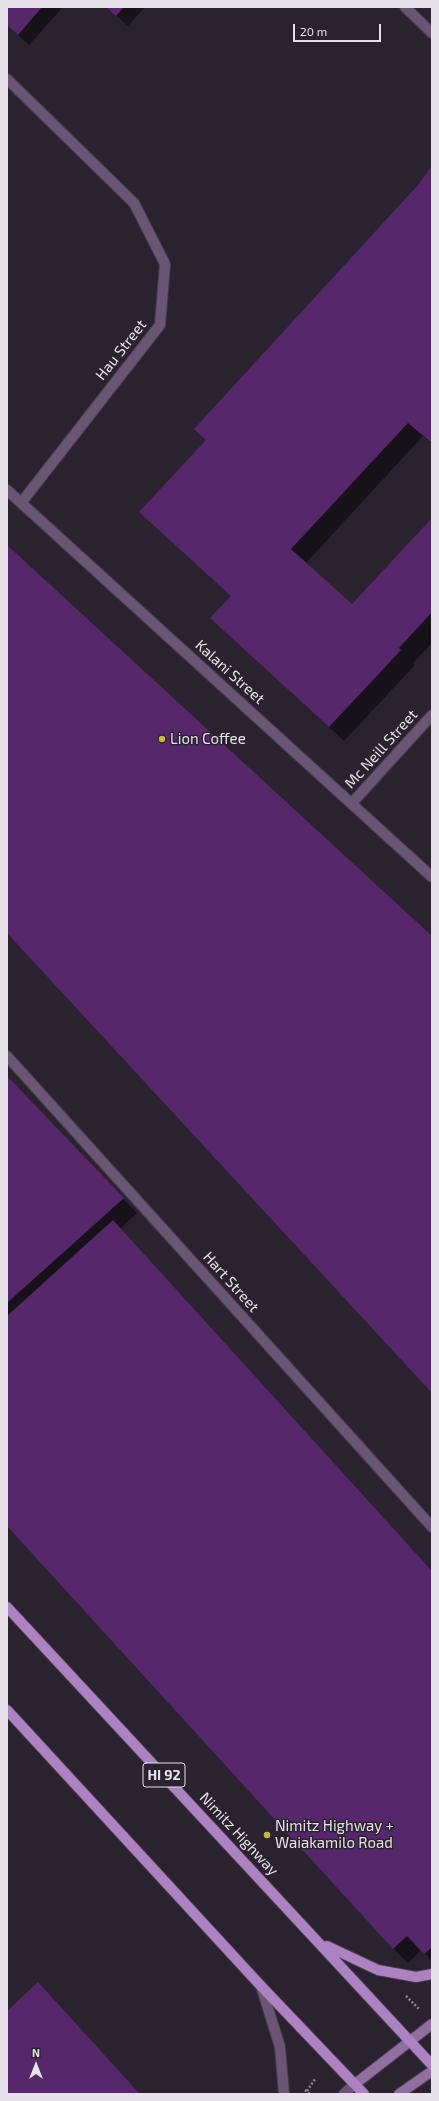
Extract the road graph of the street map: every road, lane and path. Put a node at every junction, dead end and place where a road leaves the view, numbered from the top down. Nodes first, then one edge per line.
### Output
1 (405, 7) edge
2 (432, 33) edge
3 (7, 79) edge
4 (7, 490) edge
5 (21, 503) junction
6 (432, 715) edge
7 (352, 803) junction
8 (432, 877) edge
9 (7, 1056) edge
10 (432, 1527) edge
11 (7, 1607) edge
12 (7, 1710) edge
13 (321, 1944) junction
14 (432, 1974) edge
15 (261, 1986) junction
16 (432, 2024) edge
17 (409, 2040) junction
18 (432, 2065) edge
19 (432, 2071) edge
20 (315, 2079) dead end
21 (355, 2084) junction
22 (307, 2091) dead end
23 (284, 2094) edge
24 (344, 2094) edge
25 (364, 2094) edge
26 (399, 2094) edge

1 - 2 street
3 - 5 street, Hau Street
4 - 5 street, Kalani Street
5 - 7 street, Kalani Street
6 - 7 street, Mc Neill Street
7 - 8 street, Kalani Street
9 - 10 street, Hart Street
11 - 13 main road, Nimitz Highway / HI 92
12 - 15 main road
13 - 14 main road
13 - 17 main road, Nimitz Highway / HI 92
15 - 21 main road
15 - 23 street
16 - 17 main road
17 - 18 main road, Nimitz Highway / HI 92
17 - 21 main road
19 - 26 main road
20 - 22 path
21 - 24 street
21 - 25 main road

